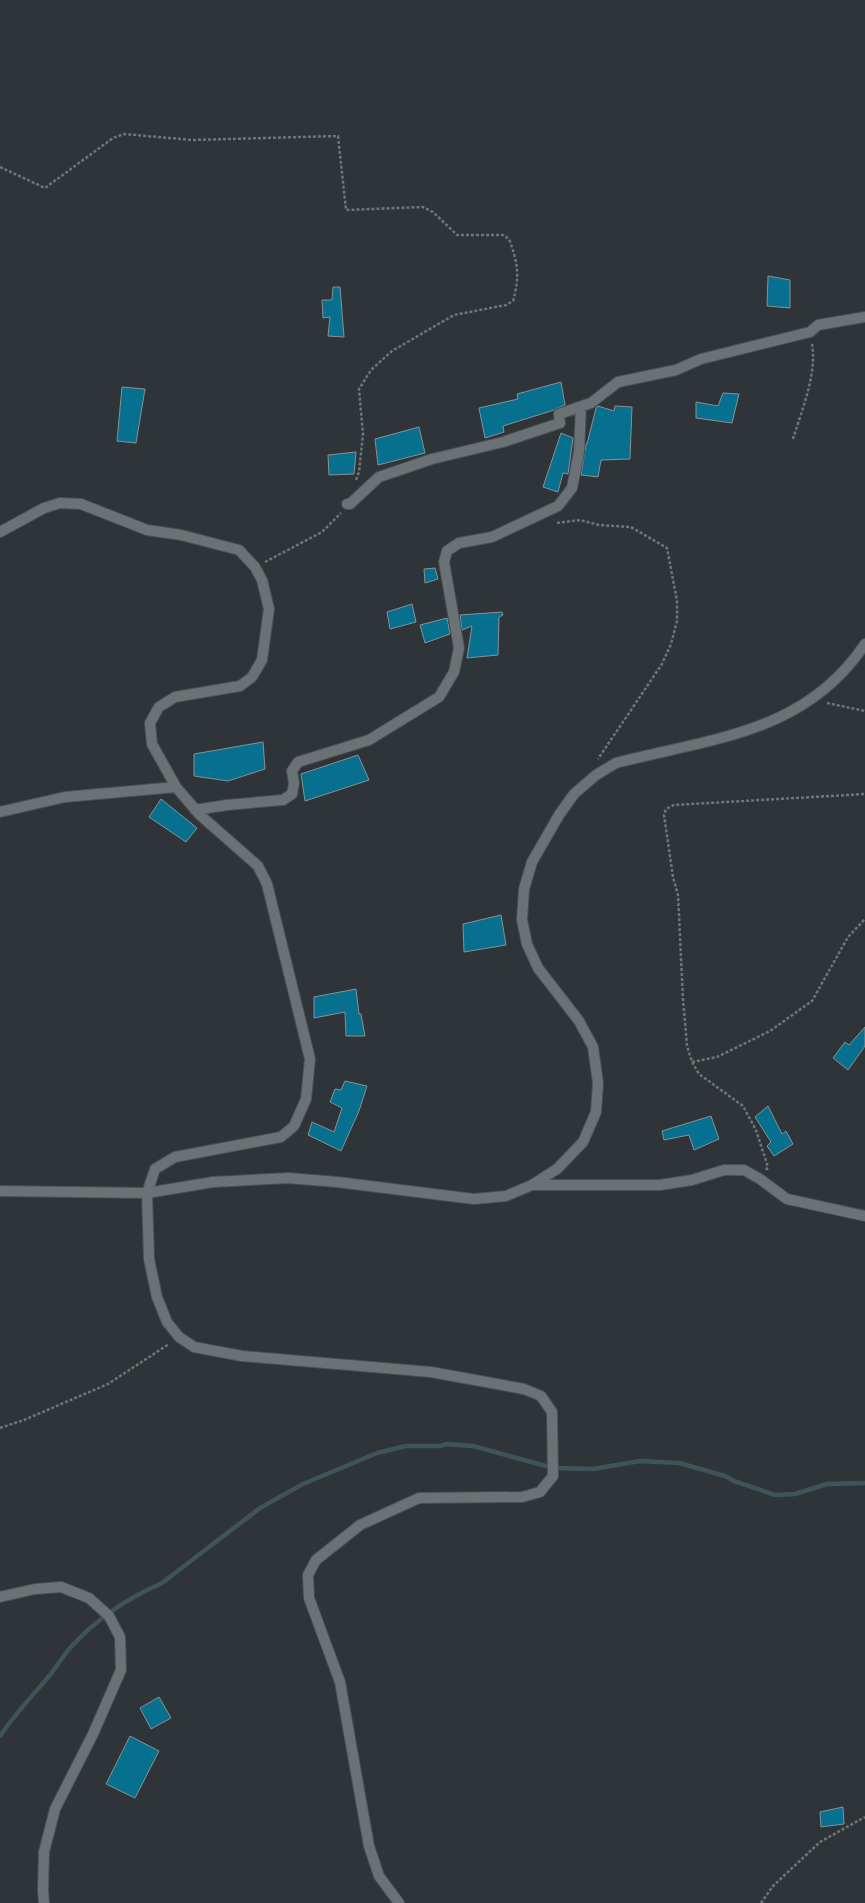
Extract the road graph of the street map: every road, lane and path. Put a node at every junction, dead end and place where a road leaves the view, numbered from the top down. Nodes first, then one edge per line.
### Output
1 (0, 167) edge
2 (865, 317) edge
3 (810, 332) junction
4 (581, 407) junction
5 (792, 438) dead end
6 (347, 504) junction
7 (557, 523) dead end
8 (0, 532) edge
9 (255, 567) junction
10 (865, 644) edge
11 (811, 699) junction
12 (865, 711) edge
13 (596, 775) junction
14 (176, 787) junction
15 (865, 794) edge
16 (195, 810) junction
17 (0, 812) edge
18 (865, 919) edge
19 (692, 1062) junction
20 (760, 1178) junction
21 (532, 1186) junction
22 (0, 1191) edge
23 (147, 1193) junction
24 (865, 1216) edge
25 (179, 1337) junction
26 (0, 1428) edge
27 (0, 1597) edge
28 (865, 1817) edge
29 (44, 1903) edge
30 (399, 1903) edge
31 (761, 1903) edge

1 - 6 path
2 - 3 street
3 - 4 street
3 - 5 path
4 - 6 street
4 - 16 street
6 - 9 path
7 - 13 path
8 - 9 street
9 - 14 street
10 - 11 street
11 - 12 path
11 - 13 street
13 - 21 street
14 - 16 street
14 - 17 street
15 - 19 path
16 - 23 street
18 - 19 path
19 - 20 path
20 - 21 street
20 - 24 street
21 - 23 street
22 - 23 street
23 - 25 street
25 - 26 path
25 - 30 street
27 - 29 street
28 - 31 path

